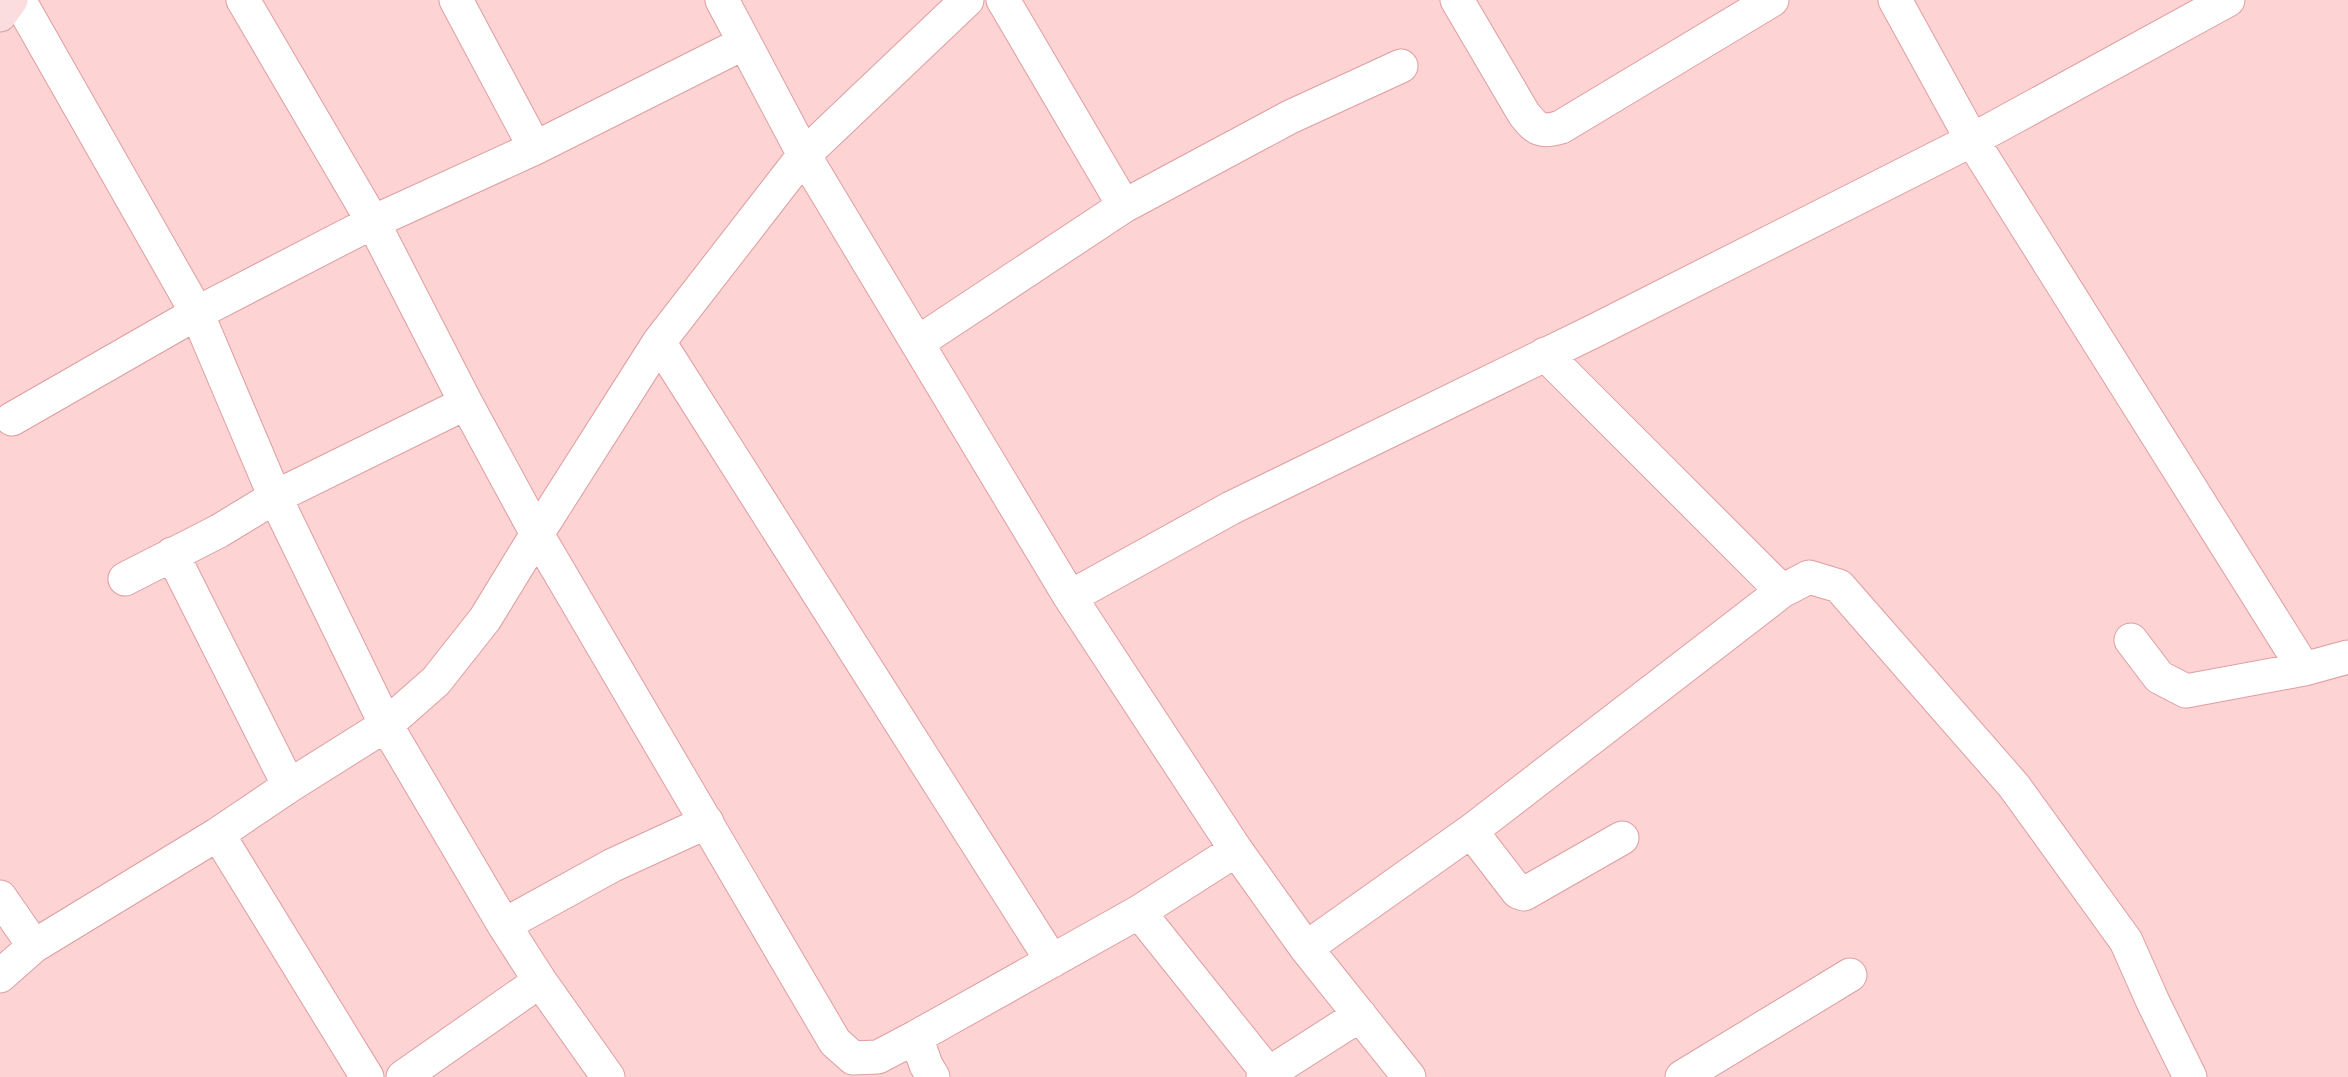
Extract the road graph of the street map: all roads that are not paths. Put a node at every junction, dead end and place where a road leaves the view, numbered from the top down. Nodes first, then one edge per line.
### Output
1 (11, 0) edge
2 (20, 0) edge
3 (243, 0) edge
4 (456, 0) edge
5 (722, 0) edge
6 (967, 0) edge
7 (1003, 0) edge
8 (1457, 0) edge
9 (1772, 0) edge
10 (1895, 0) edge
11 (2228, 0) edge
12 (0, 15) edge
13 (744, 43) junction
14 (1401, 66) dead end
15 (1972, 140) junction
16 (535, 148) junction
17 (804, 155) junction
18 (1124, 206) junction
19 (373, 222) junction
20 (197, 313) junction
21 (659, 342) junction
22 (917, 344) junction
23 (1545, 354) junction
24 (466, 403) junction
25 (12, 419) dead end
26 (275, 497) junction
27 (537, 534) junction
28 (172, 554) junction
29 (125, 579) dead end
30 (1782, 591) junction
31 (1070, 597) junction
32 (2131, 640) dead end
33 (2348, 657) edge
34 (2304, 669) junction
35 (386, 725) junction
36 (289, 786) junction
37 (707, 822) junction
38 (1471, 831) junction
39 (218, 834) junction
40 (1622, 838) dead end
41 (1236, 850) junction
42 (0, 897) edge
43 (1139, 912) junction
44 (504, 925) junction
45 (34, 946) junction
46 (1306, 948) junction
47 (1052, 961) junction
48 (1850, 975) dead end
49 (0, 976) edge
50 (540, 981) junction
51 (1360, 1015) junction
52 (916, 1037) junction
53 (1266, 1075) edge
54 (367, 1077) edge
55 (403, 1077) edge
56 (608, 1077) edge
57 (933, 1077) edge
58 (1408, 1077) edge
59 (1682, 1077) edge
60 (2190, 1077) edge

1 - 12 street
2 - 20 street
3 - 19 street
4 - 16 street
5 - 13 street
6 - 17 street
7 - 18 street
8 - 9 street
10 - 15 street
11 - 15 street
13 - 16 street
13 - 17 street
14 - 18 street
15 - 23 street
15 - 34 street
16 - 19 street
17 - 21 street
17 - 22 street
18 - 22 street
19 - 20 street
19 - 24 street
20 - 25 street
20 - 26 street
21 - 27 street
21 - 47 street
22 - 31 street
23 - 30 street
23 - 31 street
24 - 26 street
24 - 27 street
26 - 28 street
26 - 35 street
27 - 35 street
27 - 37 street
28 - 29 street
28 - 36 street
30 - 38 street
30 - 60 street
31 - 41 street
32 - 34 street
33 - 34 street
35 - 36 street
35 - 44 street
36 - 39 street
37 - 44 street
37 - 52 street
38 - 40 street
38 - 46 street
39 - 45 street
39 - 54 street
41 - 43 street
41 - 46 street
42 - 45 street
43 - 47 street
43 - 53 street
44 - 50 street
45 - 49 street
46 - 51 street
47 - 52 street
48 - 59 street
50 - 55 street
50 - 56 street
51 - 53 street
51 - 58 street
52 - 57 street

